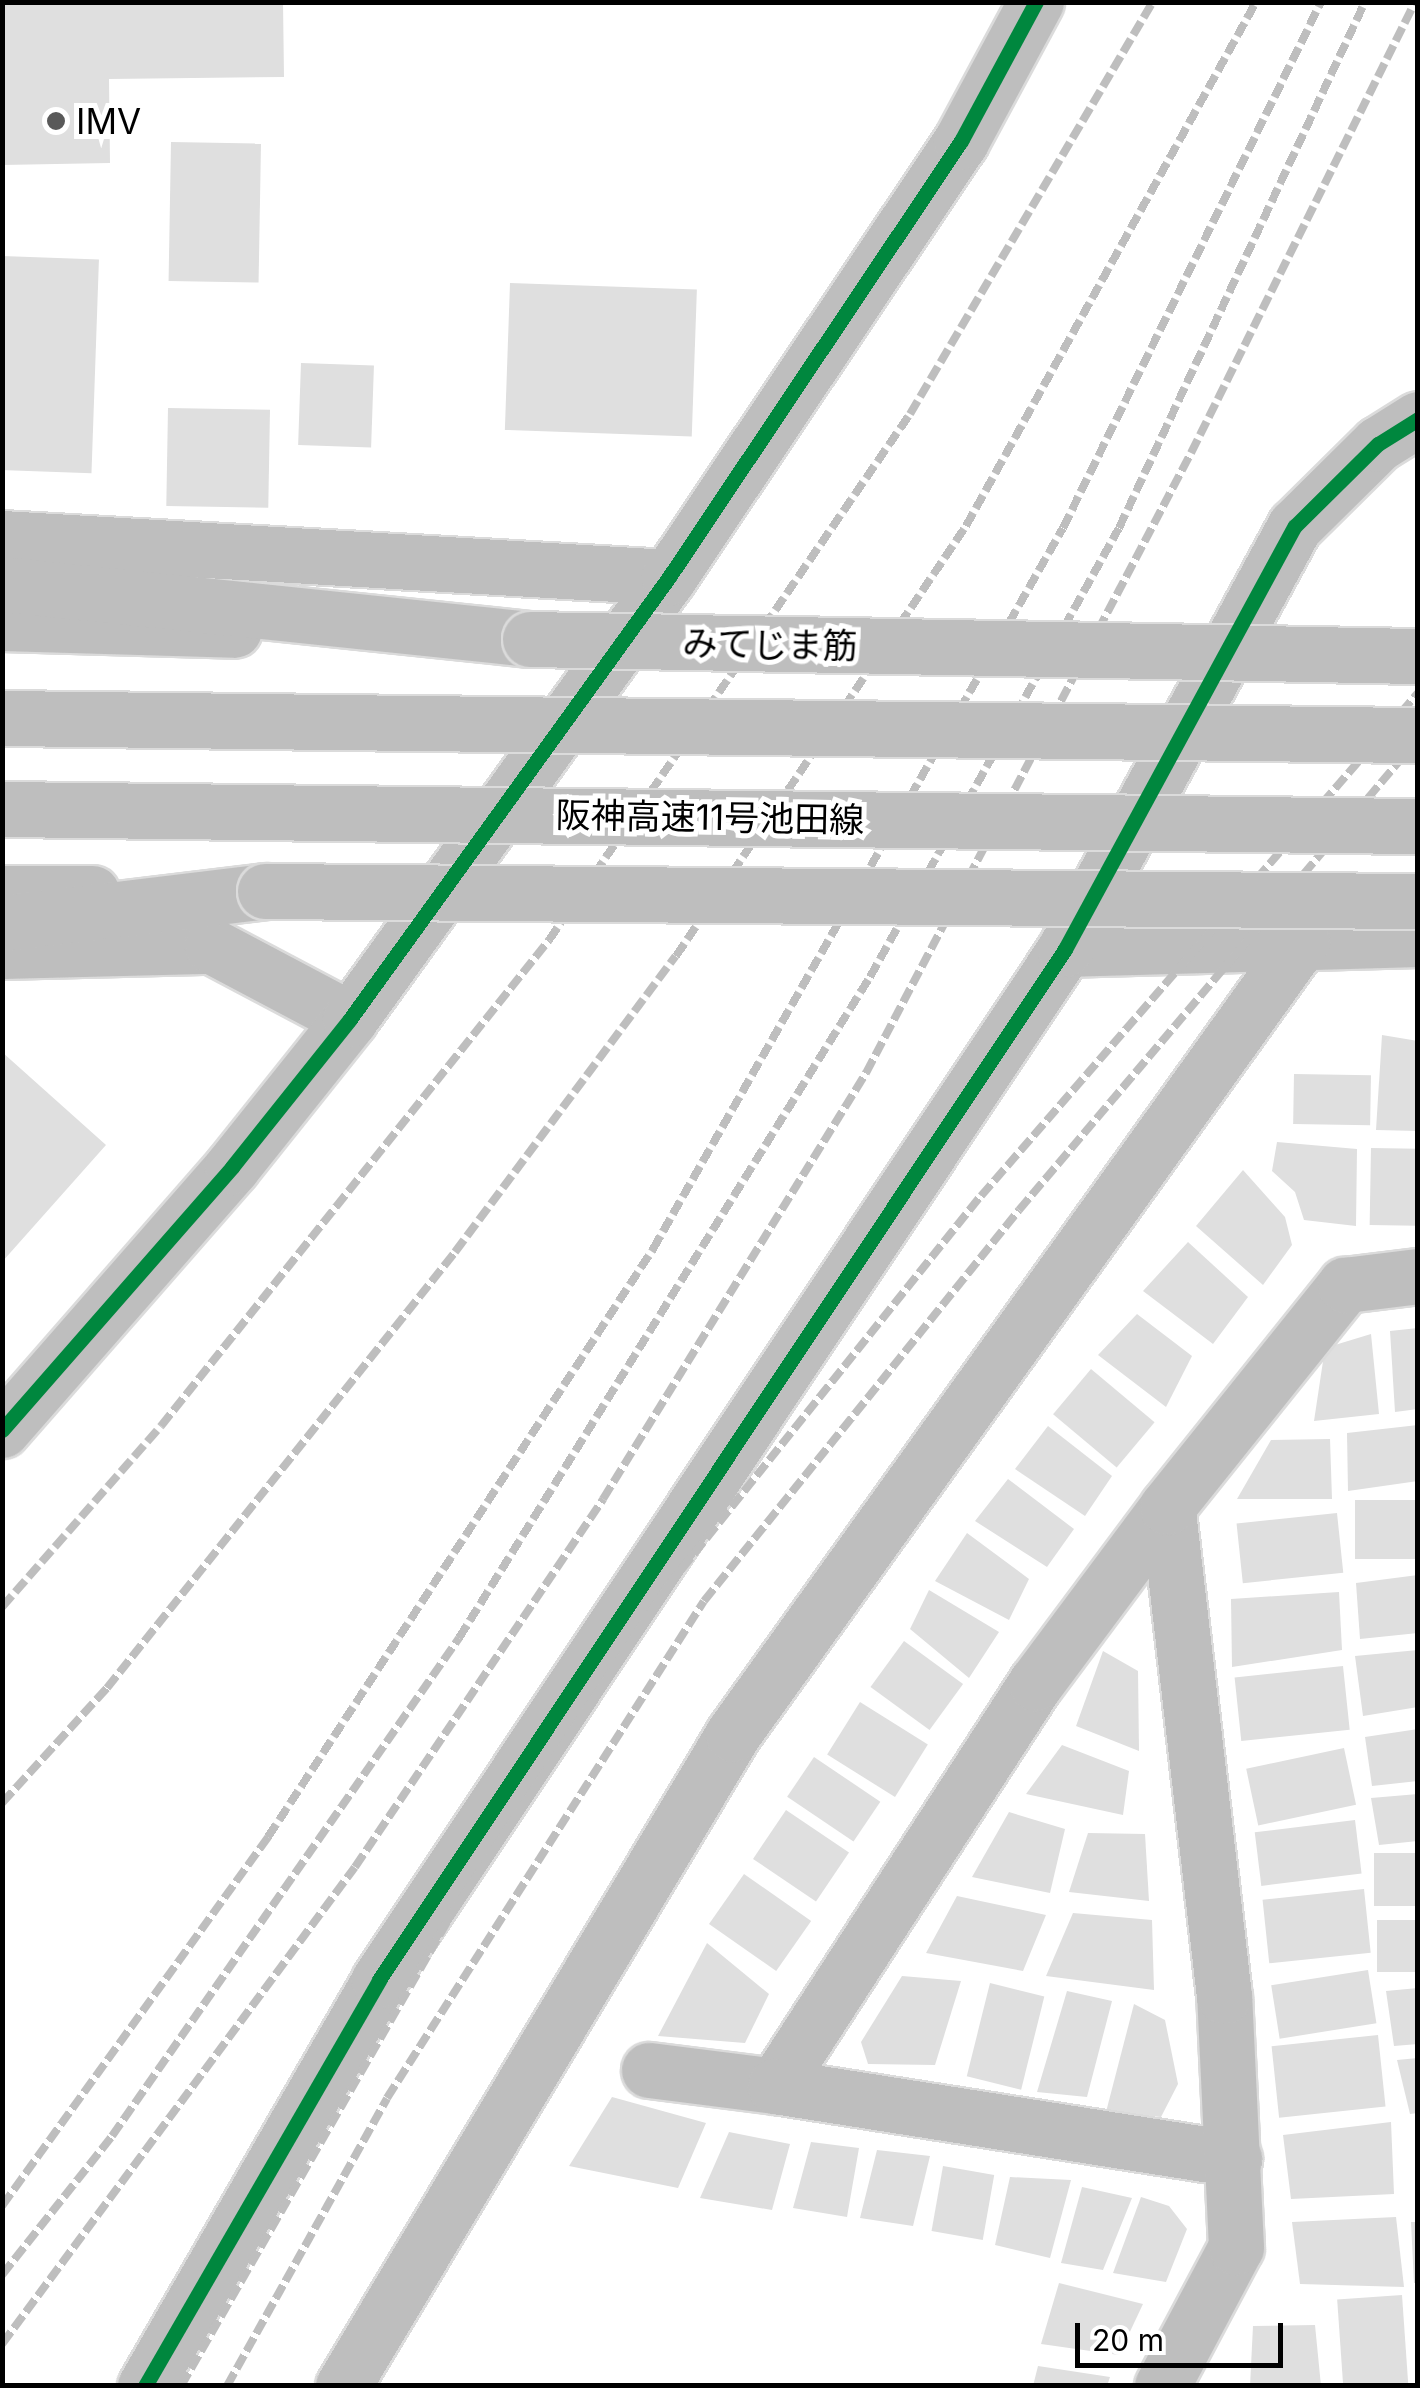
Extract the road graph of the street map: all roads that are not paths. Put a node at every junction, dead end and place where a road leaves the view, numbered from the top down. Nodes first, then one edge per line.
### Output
1 (1036, 2) edge
2 (1418, 420) edge
3 (2, 538) edge
4 (669, 577) junction
5 (2, 584) edge
6 (2, 623) edge
7 (530, 639) junction
8 (1418, 656) edge
9 (2, 718) edge
10 (1418, 735) edge
11 (2, 809) edge
12 (1418, 826) edge
13 (264, 891) junction
14 (2, 894) edge
15 (1418, 901) edge
16 (2, 924) edge
17 (1418, 939) edge
18 (1302, 941) junction
19 (1065, 949) junction
20 (2, 951) edge
21 (350, 1019) junction
22 (1418, 1276) edge
23 (2, 1430) edge
24 (1167, 1507) junction
25 (650, 2070) dead end
26 (775, 2086) junction
27 (1234, 2159) junction
28 (145, 2386) edge
29 (343, 2386) edge
30 (1162, 2386) edge

1 - 4 main road
2 - 19 main road
3 - 4 main road
4 - 21 main road
5 - 7 main road
6 - 7 main road, みてじま筋
7 - 8 main road, みてじま筋, bridge
9 - 10 main road, bridge
11 - 12 main road, 阪神高速11号池田線, bridge
13 - 14 main road
13 - 15 main road, bridge
13 - 16 main road
17 - 18 main road
18 - 19 main road
18 - 29 main road
19 - 28 main road
20 - 21 main road
21 - 23 main road
22 - 24 main road
24 - 26 main road
24 - 27 main road
25 - 26 main road
26 - 27 main road
27 - 30 main road

